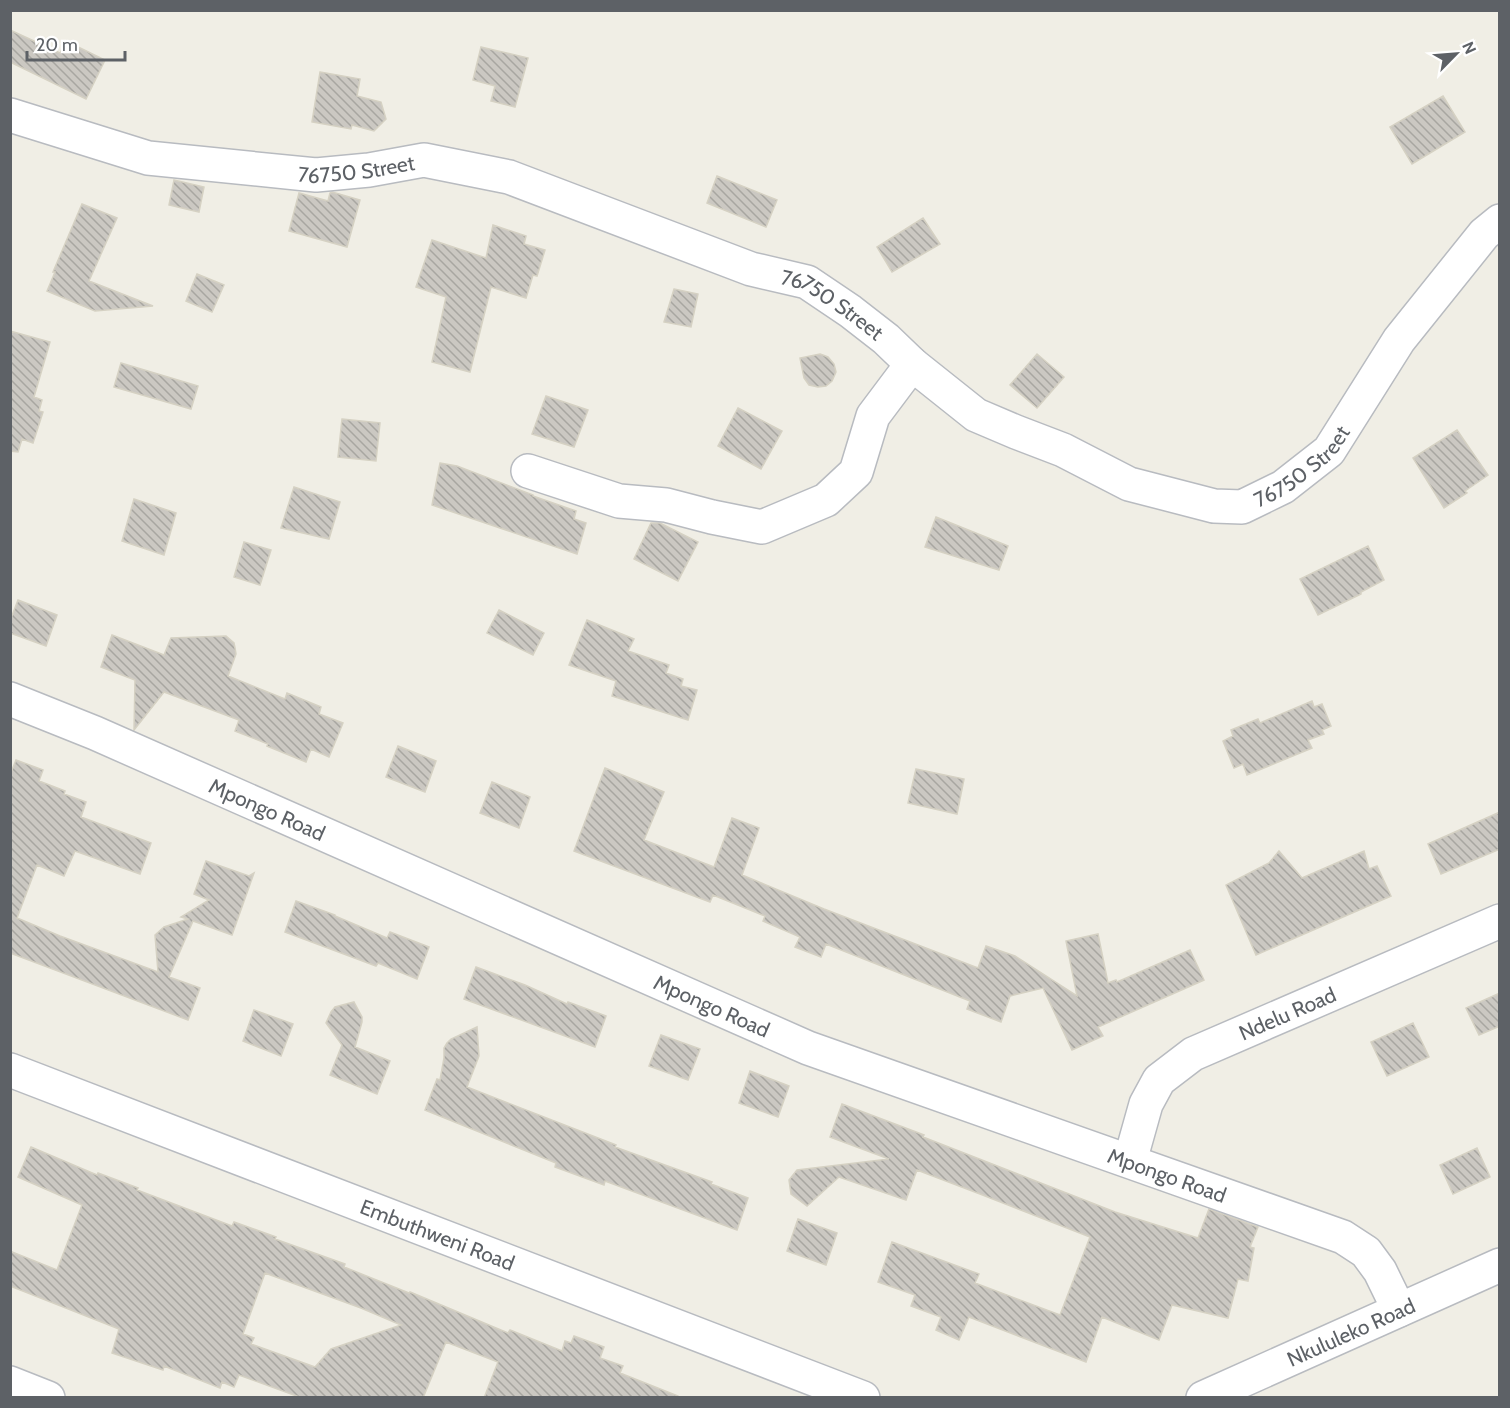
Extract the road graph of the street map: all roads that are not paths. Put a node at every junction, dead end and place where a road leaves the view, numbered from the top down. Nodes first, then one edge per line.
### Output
1 (11, 116) edge
2 (1500, 221) edge
3 (912, 364) junction
4 (528, 471) dead end
5 (10, 699) edge
6 (1500, 921) edge
7 (10, 1070) edge
8 (1130, 1161) junction
9 (1500, 1265) edge
10 (1399, 1310) junction
11 (10, 1383) edge
12 (850, 1395) edge
13 (48, 1398) edge
14 (1203, 1398) edge

1 - 3 street, 76750 Street
2 - 3 street, 76750 Street
3 - 4 street
5 - 8 street, Mpongo Road
6 - 8 street, Ndelu Road
7 - 12 street, Embuthweni Road
8 - 10 street, Mpongo Road
9 - 10 street, Nkululeko Road
10 - 14 street, Nkululeko Road
11 - 13 street

